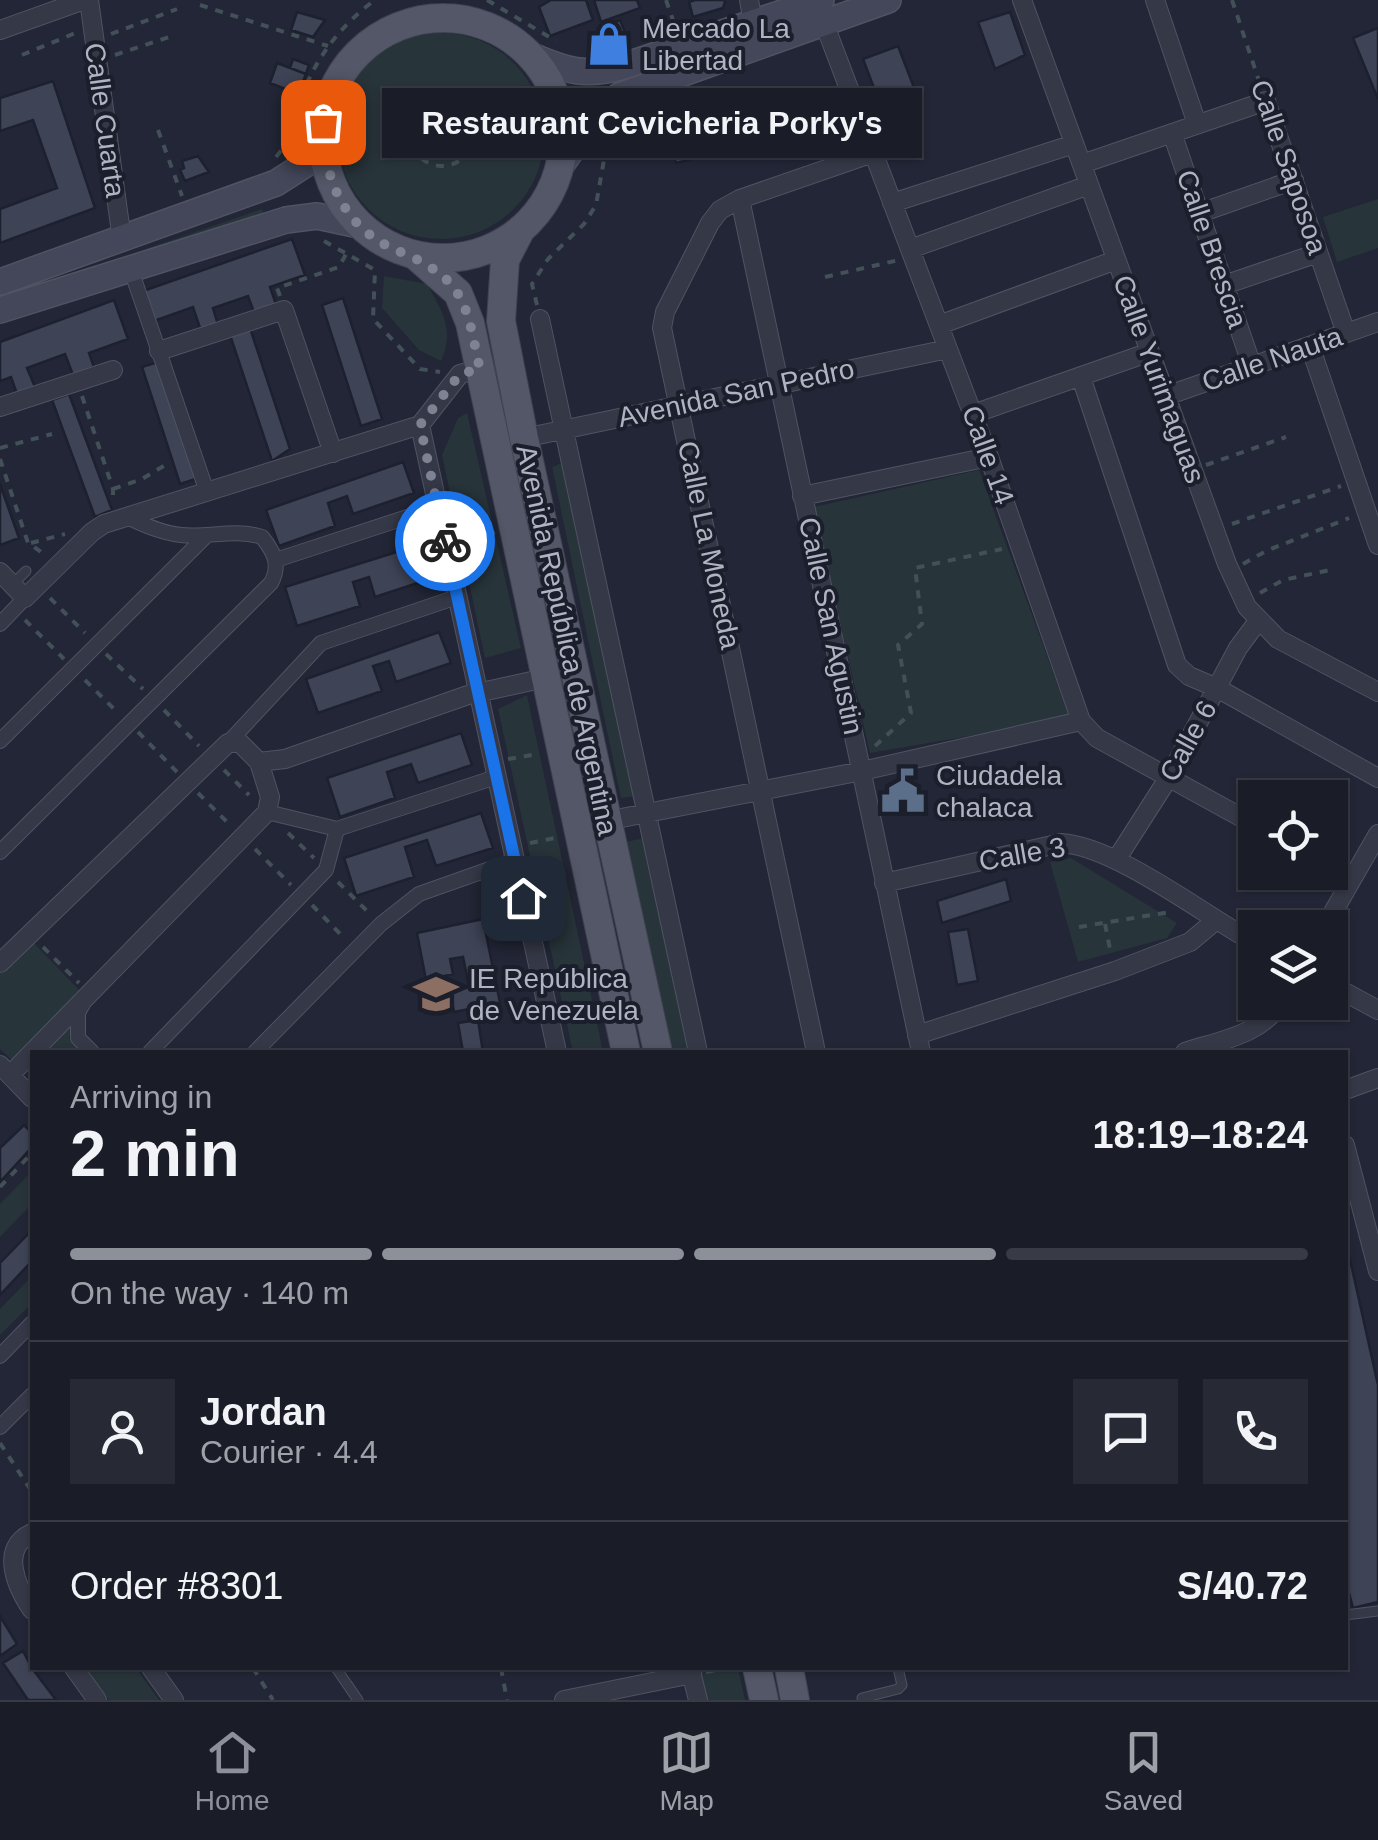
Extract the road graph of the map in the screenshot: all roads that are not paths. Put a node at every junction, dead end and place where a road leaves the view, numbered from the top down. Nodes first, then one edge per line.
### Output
1 (86, 0) edge
2 (888, 0) edge
3 (1022, 0) edge
4 (1155, 0) edge
5 (819, 6) edge
6 (447, 9) edge
7 (751, 11) edge
8 (397, 14) edge
9 (0, 30) edge
10 (530, 55) junction
11 (1197, 124) junction
12 (1172, 133) junction
13 (1074, 144) junction
14 (323, 152) junction
15 (873, 154) junction
16 (1082, 164) junction
17 (559, 168) junction
18 (1294, 180) junction
19 (1089, 186) junction
20 (740, 199) junction
21 (892, 203) junction
22 (1200, 213) junction
23 (359, 225) junction
24 (521, 230) junction
25 (122, 240) junction
26 (912, 253) junction
27 (1318, 253) junction
28 (416, 256) junction
29 (1116, 260) junction
30 (130, 267) junction
31 (0, 282) edge
32 (1224, 286) junction
33 (0, 310) edge
34 (540, 319) road end
35 (1378, 322) edge
36 (939, 326) junction
37 (1346, 334) junction
38 (1310, 346) junction
39 (948, 350) junction
40 (159, 352) junction
41 (1150, 352) junction
42 (1252, 366) junction
43 (113, 370) dead end
44 (470, 372) junction
45 (1081, 377) junction
46 (777, 384) junction
47 (1166, 396) junction
48 (680, 404) junction
49 (0, 407) edge
50 (973, 414) junction
51 (420, 425) junction
52 (562, 429) junction
53 (524, 438) junction
54 (333, 452) junction
55 (990, 457) junction
56 (207, 492) junction
57 (802, 496) junction
58 (438, 506) junction
59 (120, 518) junction
60 (208, 534) junction
61 (1378, 545) edge
62 (276, 560) junction
63 (26, 571) dead end
64 (12, 585) edge
65 (456, 597) junction
66 (1258, 621) junction
67 (0, 624) edge
68 (544, 678) junction
69 (1216, 688) junction
70 (478, 692) junction
71 (1378, 692) edge
72 (1081, 721) junction
73 (0, 742) edge
74 (228, 742) junction
75 (259, 762) junction
76 (861, 766) junction
77 (495, 769) junction
78 (1169, 777) junction
79 (1378, 778) edge
80 (760, 790) junction
81 (267, 812) junction
82 (646, 812) junction
83 (1238, 816) edge
84 (606, 821) junction
85 (338, 830) junction
86 (1378, 834) edge
87 (0, 852) edge
88 (515, 860) junction
89 (1116, 860) junction
90 (1348, 876) edge
91 (1352, 878) junction
92 (884, 883) junction
93 (1334, 910) edge
94 (1214, 920) junction
95 (1238, 933) edge
96 (16, 944) edge
97 (0, 964) edge
98 (89, 994) junction
99 (1348, 994) edge
100 (1378, 1010) edge
101 (1265, 1020) edge
102 (919, 1044) edge
103 (90, 1050) edge
104 (152, 1050) edge
105 (257, 1050) edge
106 (556, 1050) edge
107 (626, 1050) edge
108 (658, 1050) edge
109 (698, 1050) edge
110 (816, 1050) edge
111 (1191, 1050) edge
112 (5, 1070) edge
113 (1378, 1078) edge
114 (1348, 1089) edge
115 (30, 1096) edge
116 (1348, 1156) edge
117 (1378, 1271) edge
118 (30, 1325) edge
119 (0, 1356) edge
120 (30, 1397) edge
121 (0, 1426) edge
122 (30, 1534) edge
123 (30, 1607) edge
124 (1378, 1610) edge
125 (1348, 1615) edge
126 (75, 1670) edge
127 (152, 1670) edge
128 (337, 1670) edge
129 (757, 1670) edge
130 (788, 1670) edge
131 (898, 1670) edge
132 (691, 1671) edge
133 (862, 1698) edge
134 (97, 1700) edge
135 (174, 1700) edge
136 (358, 1700) edge
137 (564, 1700) edge
138 (698, 1700) edge
139 (764, 1700) edge
140 (796, 1700) edge

1 - 9 street
1 - 25 street, Calle Cuarta
2 - 5 main road
3 - 13 street, Calle Yurimaguas
4 - 11 street, Calle Brescia
5 - 7 main road
5 - 15 street, Calle 14
5 - 17 main road
6 - 8 main road
6 - 10 main road
7 - 10 main road
8 - 14 main road
10 - 17 main road
11 - 12 street
11 - 18 street, Calle Saposoa
12 - 16 street
12 - 22 street, Calle Brescia
13 - 16 street, Calle Yurimaguas
13 - 21 street
14 - 23 main road
14 - 25 main road
15 - 20 street, Calle La Moneda
15 - 21 street, Calle 14
16 - 19 street, Calle Yurimaguas
17 - 24 main road, Avenida República de Argentina
18 - 22 street
18 - 27 street, Calle Saposoa
19 - 26 street
19 - 29 street, Calle Yurimaguas
20 - 46 street, Calle San Agustin
20 - 48 street, Calle La Moneda
21 - 26 street, Calle 14
22 - 32 street, Calle Brescia
23 - 28 main road
23 - 30 main road
24 - 28 main road
24 - 53 main road, Avenida República de Argentina
25 - 31 main road
26 - 36 street, Calle 14
27 - 32 street
27 - 37 street, Calle Saposoa
28 - 44 main road, Avenida República de Argentina
29 - 36 street
29 - 41 street, Calle Yurimaguas
30 - 33 main road
30 - 40 street
32 - 42 street, Calle Brescia
34 - 52 street
35 - 37 street, Calle Nauta
36 - 39 street, Calle 14
37 - 38 street, Calle Nauta
38 - 42 street, Calle Nauta
38 - 61 street
39 - 46 street, Avenida San Pedro
39 - 50 street, Calle 14
40 - 54 street
40 - 56 street
41 - 45 street
41 - 47 street, Calle Yurimaguas
42 - 47 street, Calle Nauta
43 - 49 street
44 - 51 street
44 - 68 main road, Avenida República de Argentina
45 - 50 street
45 - 69 street
46 - 48 street, Avenida San Pedro
46 - 57 street, Calle San Agustin
47 - 66 street, Calle Yurimaguas
48 - 52 street, Avenida San Pedro
48 - 80 street, Calle La Moneda
50 - 55 street, Calle 14
51 - 54 street
51 - 58 street
52 - 53 street, Avenida San Pedro
52 - 82 street
53 - 84 main road, Avenida República de Argentina
54 - 56 street
55 - 57 street
55 - 72 street, Calle 14
56 - 59 street
57 - 76 street, Calle San Agustin
58 - 62 street
58 - 65 street
59 - 60 street
59 - 64 street
60 - 62 street
60 - 73 street
62 - 87 street
63 - 64 lane
64 - 67 street
65 - 70 street
65 - 74 street
66 - 69 street, Calle 6
66 - 71 street, Calle Yurimaguas
68 - 70 street
68 - 107 main road, Avenida República de Argentina
69 - 78 street, Calle 6
69 - 79 street
70 - 75 street
70 - 77 street
72 - 76 street
72 - 78 street
74 - 75 street
74 - 96 street
75 - 81 street
76 - 80 street
76 - 92 street, Calle San Agustin
77 - 85 street
77 - 88 street
78 - 83 street
78 - 89 street, Calle 6
80 - 82 street
80 - 110 street, Calle La Moneda
81 - 85 street
81 - 98 street
82 - 84 street
82 - 109 street
84 - 108 main road, Avenida República de Argentina
85 - 104 street
86 - 91 street
88 - 105 street
88 - 106 street
89 - 92 street, Calle 3
89 - 94 street, Calle 3
90 - 91 street
91 - 93 street
92 - 102 street, Calle San Agustin
94 - 95 street, Calle 3
94 - 102 street
96 - 97 street
98 - 103 street
98 - 112 street
99 - 100 street
101 - 111 street
112 - 115 street
113 - 114 street
116 - 117 street
118 - 119 street
120 - 121 street
122 - 123 street
124 - 125 lane
126 - 134 street
127 - 135 street
128 - 136 lane
129 - 139 main road
130 - 140 main road
131 - 133 lane
132 - 137 street
132 - 138 street

